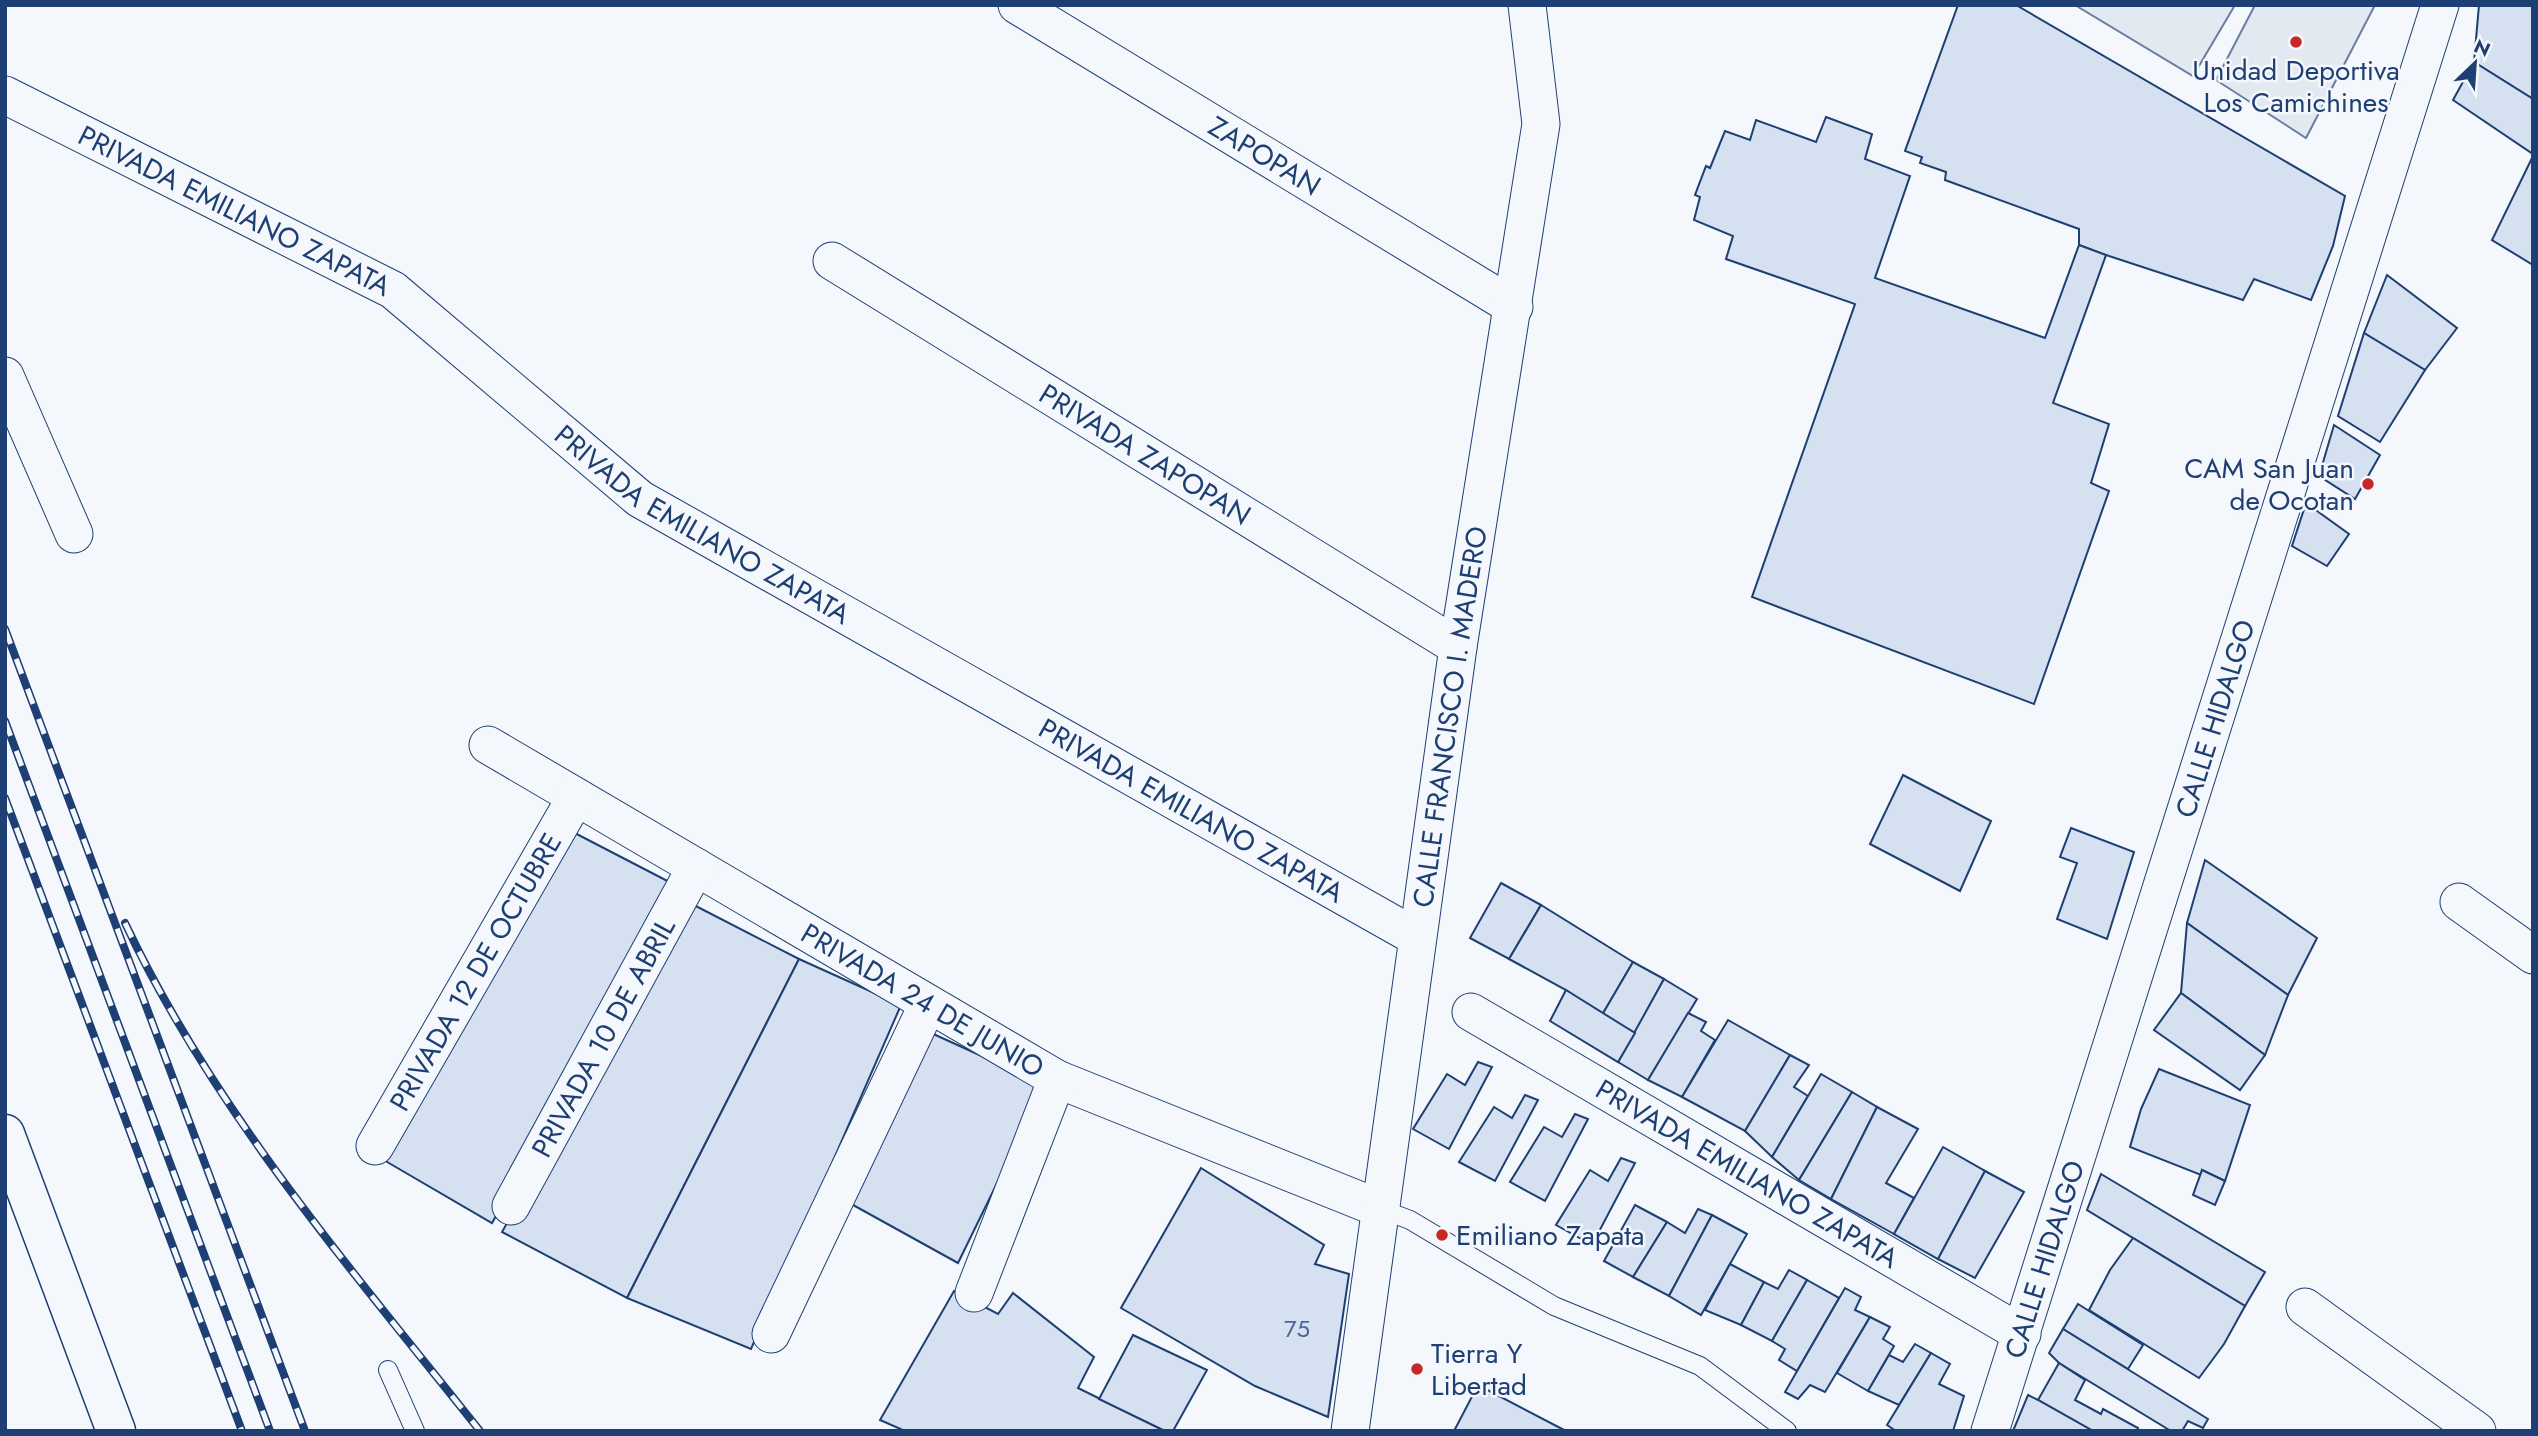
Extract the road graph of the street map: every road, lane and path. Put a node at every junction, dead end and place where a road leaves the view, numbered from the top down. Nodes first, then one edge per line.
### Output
1 (1017, 5) edge
2 (1527, 5) edge
3 (2440, 5) edge
4 (5, 95) edge
5 (832, 261) dead end
6 (1514, 307) junction
7 (5, 376) edge
8 (74, 534) dead end
9 (1458, 647) junction
10 (488, 745) dead end
11 (576, 797) junction
12 (696, 867) junction
13 (2459, 902) dead end
14 (1416, 937) junction
15 (2533, 956) edge
16 (929, 1004) junction
17 (1471, 1012) dead end
18 (1057, 1079) junction
19 (5, 1134) edge
20 (374, 1146) dead end
21 (511, 1206) dead end
22 (1381, 1209) junction
23 (974, 1293) dead end
24 (2305, 1307) dead end
25 (771, 1334) dead end
26 (2022, 1334) junction
27 (388, 1370) dead end
28 (116, 1431) edge
29 (415, 1431) edge
30 (1350, 1431) edge
31 (1787, 1431) edge
32 (1990, 1431) edge
33 (2477, 1431) edge

1 - 6 street, ZAPOPAN
2 - 6 street, CALLE FRANCISCO I. MADERO
3 - 26 street, CALLE HIDALGO
4 - 14 street, PRIVADA EMILIANO ZAPATA
5 - 9 street, PRIVADA ZAPOPAN
6 - 9 street, CALLE FRANCISCO I. MADERO
7 - 8 street
9 - 14 street, CALLE FRANCISCO I. MADERO
10 - 11 street, PRIVADA 24 DE JUNIO
11 - 12 street, PRIVADA 24 DE JUNIO
11 - 20 street, PRIVADA 12 DE OCTUBRE
12 - 16 street, PRIVADA 24 DE JUNIO
12 - 21 street, PRIVADA 10 DE ABRIL
13 - 15 street
14 - 22 street, CALLE FRANCISCO I. MADERO
16 - 18 street, PRIVADA 24 DE JUNIO
16 - 25 street
17 - 26 street, PRIVADA EMILIANO ZAPATA
18 - 22 street, PRIVADA 24 DE JUNIO
18 - 23 street
19 - 28 street
22 - 30 street, CALLE FRANCISCO I. MADERO
22 - 31 lane
24 - 33 street
26 - 32 street, CALLE HIDALGO
27 - 29 lane

